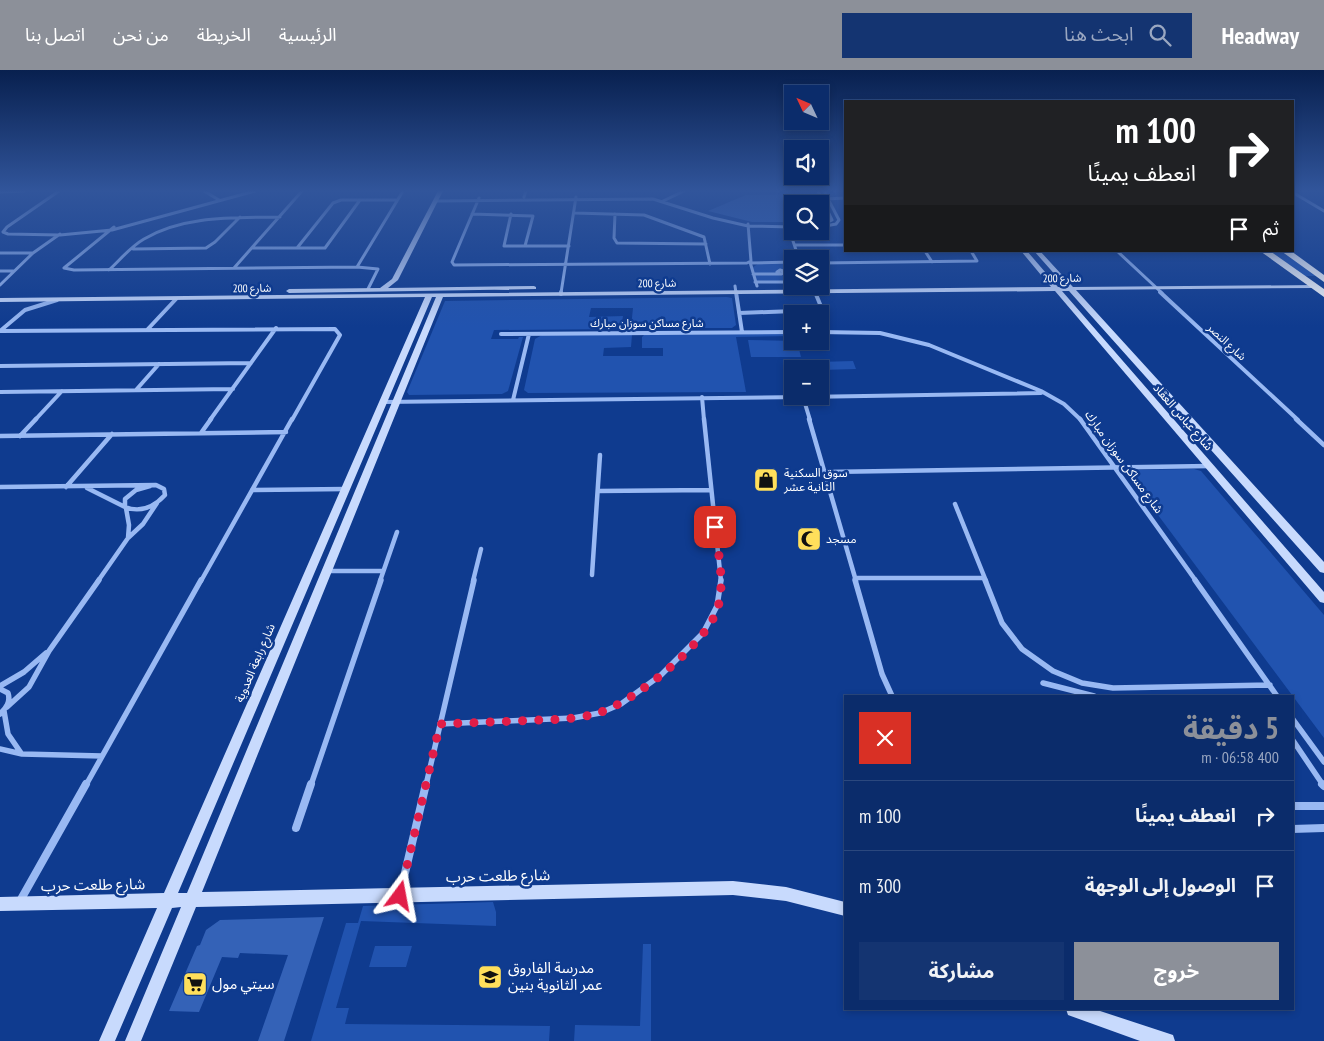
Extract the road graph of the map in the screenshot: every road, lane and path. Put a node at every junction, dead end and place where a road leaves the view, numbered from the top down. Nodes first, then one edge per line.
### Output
1 (57, 236) edge
2 (103, 236) edge
3 (150, 236) edge
4 (222, 236) edge
5 (263, 236) edge
6 (306, 236) edge
7 (334, 236) edge
8 (375, 236) edge
9 (419, 236) edge
10 (420, 236) edge
11 (463, 236) edge
12 (505, 236) edge
13 (528, 236) edge
14 (571, 236) edge
15 (614, 236) edge
16 (702, 236) edge
17 (749, 236) edge
18 (794, 240) edge
19 (706, 244) junction
20 (844, 244) edge
21 (795, 245) junction
22 (525, 246) junction
23 (569, 246) junction
24 (253, 248) junction
25 (297, 248) junction
26 (132, 249) junction
27 (796, 250) edge
28 (926, 252) edge
29 (972, 252) edge
30 (1025, 252) edge
31 (1039, 252) edge
32 (1118, 252) edge
33 (1265, 252) edge
34 (1286, 252) edge
35 (0, 253) edge
36 (33, 253) junction
37 (750, 262) junction
38 (774, 262) junction
39 (784, 262) edge
40 (932, 262) junction
41 (829, 263) edge
42 (710, 264) junction
43 (566, 265) junction
44 (357, 267) junction
45 (234, 268) junction
46 (109, 270) junction
47 (0, 271) edge
48 (13, 271) junction
49 (1314, 272) junction
50 (781, 273) junction
51 (753, 274) junction
52 (1324, 275) edge
53 (784, 276) edge
54 (1324, 279) edge
55 (1150, 282) junction
56 (784, 283) edge
57 (1310, 283) junction
58 (756, 284) junction
59 (0, 285) edge
60 (829, 285) edge
61 (1067, 285) junction
62 (1053, 286) junction
63 (1156, 287) junction
64 (368, 289) junction
65 (380, 289) junction
66 (405, 289) junction
67 (736, 289) junction
68 (309, 290) junction
69 (784, 290) edge
70 (561, 291) junction
71 (829, 291) edge
72 (0, 294) edge
73 (105, 294) junction
74 (1324, 294) edge
75 (817, 295) edge
76 (304, 297) junction
77 (98, 299) junction
78 (176, 299) junction
79 (0, 300) edge
80 (21, 300) junction
81 (58, 300) junction
82 (432, 302) junction
83 (1088, 308) junction
84 (1074, 309) junction
85 (25, 310) junction
86 (739, 313) junction
87 (276, 328) junction
88 (147, 330) junction
89 (0, 331) edge
90 (742, 332) junction
91 (784, 332) edge
92 (829, 332) edge
93 (501, 334) dead end
94 (530, 334) junction
95 (251, 363) junction
96 (159, 364) junction
97 (0, 366) edge
98 (233, 388) junction
99 (136, 390) junction
100 (62, 391) junction
101 (0, 392) edge
102 (1044, 392) junction
103 (829, 396) edge
104 (702, 397) junction
105 (784, 397) edge
106 (513, 400) junction
107 (383, 402) junction
108 (396, 402) junction
109 (805, 405) edge
110 (286, 432) junction
111 (202, 433) junction
112 (112, 434) junction
113 (0, 436) edge
114 (20, 436) junction
115 (1324, 446) edge
116 (600, 455) dead end
117 (1209, 466) junction
118 (1115, 467) junction
119 (826, 472) junction
120 (150, 486) junction
121 (0, 487) edge
122 (66, 487) junction
123 (84, 487) junction
124 (346, 489) junction
125 (252, 490) junction
126 (711, 490) junction
127 (598, 491) junction
128 (157, 503) junction
129 (955, 504) dead end
130 (126, 507) junction
131 (396, 532) dead end
132 (128, 538) junction
133 (480, 549) dead end
134 (1324, 570) edge
135 (326, 571) junction
136 (383, 571) junction
137 (592, 575) dead end
138 (855, 578) junction
139 (984, 578) junction
140 (1324, 599) edge
141 (48, 651) junction
142 (1043, 683) dead end
143 (1270, 685) junction
144 (0, 688) edge
145 (1114, 688) junction
146 (892, 695) edge
147 (1090, 695) edge
148 (1116, 695) edge
149 (1276, 695) edge
150 (3, 711) edge
151 (1294, 721) edge
152 (440, 724) junction
153 (1294, 742) edge
154 (0, 749) edge
155 (22, 754) junction
156 (102, 756) junction
157 (1324, 762) edge
158 (1324, 786) edge
159 (1294, 806) edge
160 (1324, 806) edge
161 (296, 828) dead end
162 (1324, 828) edge
163 (1294, 829) edge
164 (400, 896) junction
165 (191, 900) junction
166 (168, 901) junction
167 (0, 904) edge
168 (18, 904) junction
169 (844, 909) edge
170 (1077, 1010) edge
171 (107, 1041) edge
172 (133, 1041) edge
173 (1167, 1041) edge

1 - 36 street
2 - 46 street
3 - 26 street
4 - 26 street
5 - 24 street
6 - 25 street
7 - 25 street
8 - 44 street
9 - 65 street
10 - 66 street
11 - 43 street
12 - 22 street
13 - 22 street
14 - 23 street
15 - 19 street
16 - 19 street
17 - 37 street
18 - 21 street
19 - 42 street
20 - 21 street
21 - 27 street
22 - 23 street
23 - 43 street
24 - 25 street
24 - 45 street
26 - 46 street
28 - 40 street
29 - 40 street
30 - 62 street, شارع عباس العقاد
31 - 61 street, شارع عباس العقاد
32 - 55 street, شارع النصر
33 - 57 highway
34 - 49 highway
35 - 36 street
36 - 48 street
37 - 38 street
37 - 42 street
37 - 51 street
38 - 39 street
38 - 50 street
40 - 41 street
42 - 43 street
43 - 70 street
44 - 45 street
44 - 64 street
45 - 46 street
47 - 48 street
48 - 59 street
49 - 52 street
49 - 54 highway
50 - 51 street
50 - 53 street
51 - 58 street
55 - 57 street, شارع 200
55 - 61 street, شارع 200
55 - 63 street, شارع النصر
56 - 58 street, شارع 200
57 - 63 street, شارع 200
57 - 74 highway
58 - 67 street, شارع 200
60 - 62 street, شارع 200
61 - 62 street, شارع 200
61 - 63 street, شارع 200
61 - 83 street, شارع عباس العقاد
62 - 71 street, شارع 200
62 - 84 street, شارع عباس العقاد
63 - 115 street, شارع النصر
64 - 65 street, شارع 200
64 - 68 street, شارع 200
65 - 66 street, شارع 200
66 - 70 street, شارع 200
67 - 69 street, شارع 200
67 - 70 street, شارع 200
67 - 86 street
68 - 73 street, شارع 200
68 - 76 street
70 - 82 street, شارع 200
72 - 73 street, شارع 200
73 - 77 street
75 - 86 street
76 - 78 street, شارع 200
76 - 82 street, شارع 200
77 - 78 street, شارع 200
77 - 81 street, شارع 200
78 - 88 street
79 - 80 street, شارع 200
80 - 81 street, شارع 200
80 - 85 street
81 - 85 street
82 - 107 street, شارع رابعة العدوية
82 - 108 street
83 - 84 street
83 - 134 street, شارع عباس العقاد
84 - 117 street, شارع عباس العقاد
85 - 89 street
86 - 90 street
87 - 88 street
87 - 95 street
87 - 110 street
88 - 89 street
90 - 91 street, شارع مساكن سوزان مبارك
90 - 94 street, شارع مساكن سوزان مبارك
92 - 102 street, شارع مساكن سوزان مبارك
93 - 94 street, شارع مساكن سوزان مبارك
94 - 106 street
95 - 96 street
95 - 98 street
96 - 97 street
96 - 99 street
98 - 99 street
98 - 111 street
99 - 100 street
100 - 101 street
100 - 114 street
102 - 103 street
102 - 118 street, شارع مساكن سوزان مبارك
104 - 105 street
104 - 106 street
104 - 126 street
106 - 108 street
107 - 108 street
107 - 124 street, شارع رابعة العدوية
108 - 135 street
109 - 119 street
110 - 111 street
110 - 125 street
111 - 112 street
112 - 114 street
112 - 122 street
113 - 114 street
116 - 127 street
117 - 118 street
117 - 140 street, شارع عباس العقاد
118 - 119 street
118 - 143 street, شارع مساكن سوزان مبارك
119 - 138 street
120 - 123 street
120 - 128 street
120 - 130 street
121 - 122 street
122 - 123 street
123 - 130 street
124 - 125 street
124 - 166 street, شارع رابعة العدوية
125 - 156 street
126 - 127 street
126 - 152 street
127 - 137 street
128 - 130 street
128 - 132 street
129 - 139 street
130 - 132 street
131 - 136 street
132 - 141 street
133 - 152 street
135 - 136 street
135 - 165 street
136 - 161 street
138 - 139 street
138 - 146 street
139 - 145 street
141 - 144 street
141 - 150 street
142 - 147 street
143 - 145 street
143 - 149 street, شارع مساكن سوزان مبارك
144 - 150 street
145 - 148 street
150 - 155 street
151 - 157 street
152 - 164 street
153 - 158 street
154 - 155 street
155 - 156 street
156 - 168 street
159 - 160 street
162 - 163 street
164 - 165 street, شارع طلعت حرب
164 - 169 street, شارع طلعت حرب
165 - 166 street, شارع طلعت حرب
165 - 172 street
166 - 168 street, شارع طلعت حرب
166 - 171 street, شارع رابعة العدوية
167 - 168 street, شارع طلعت حرب
170 - 173 street

